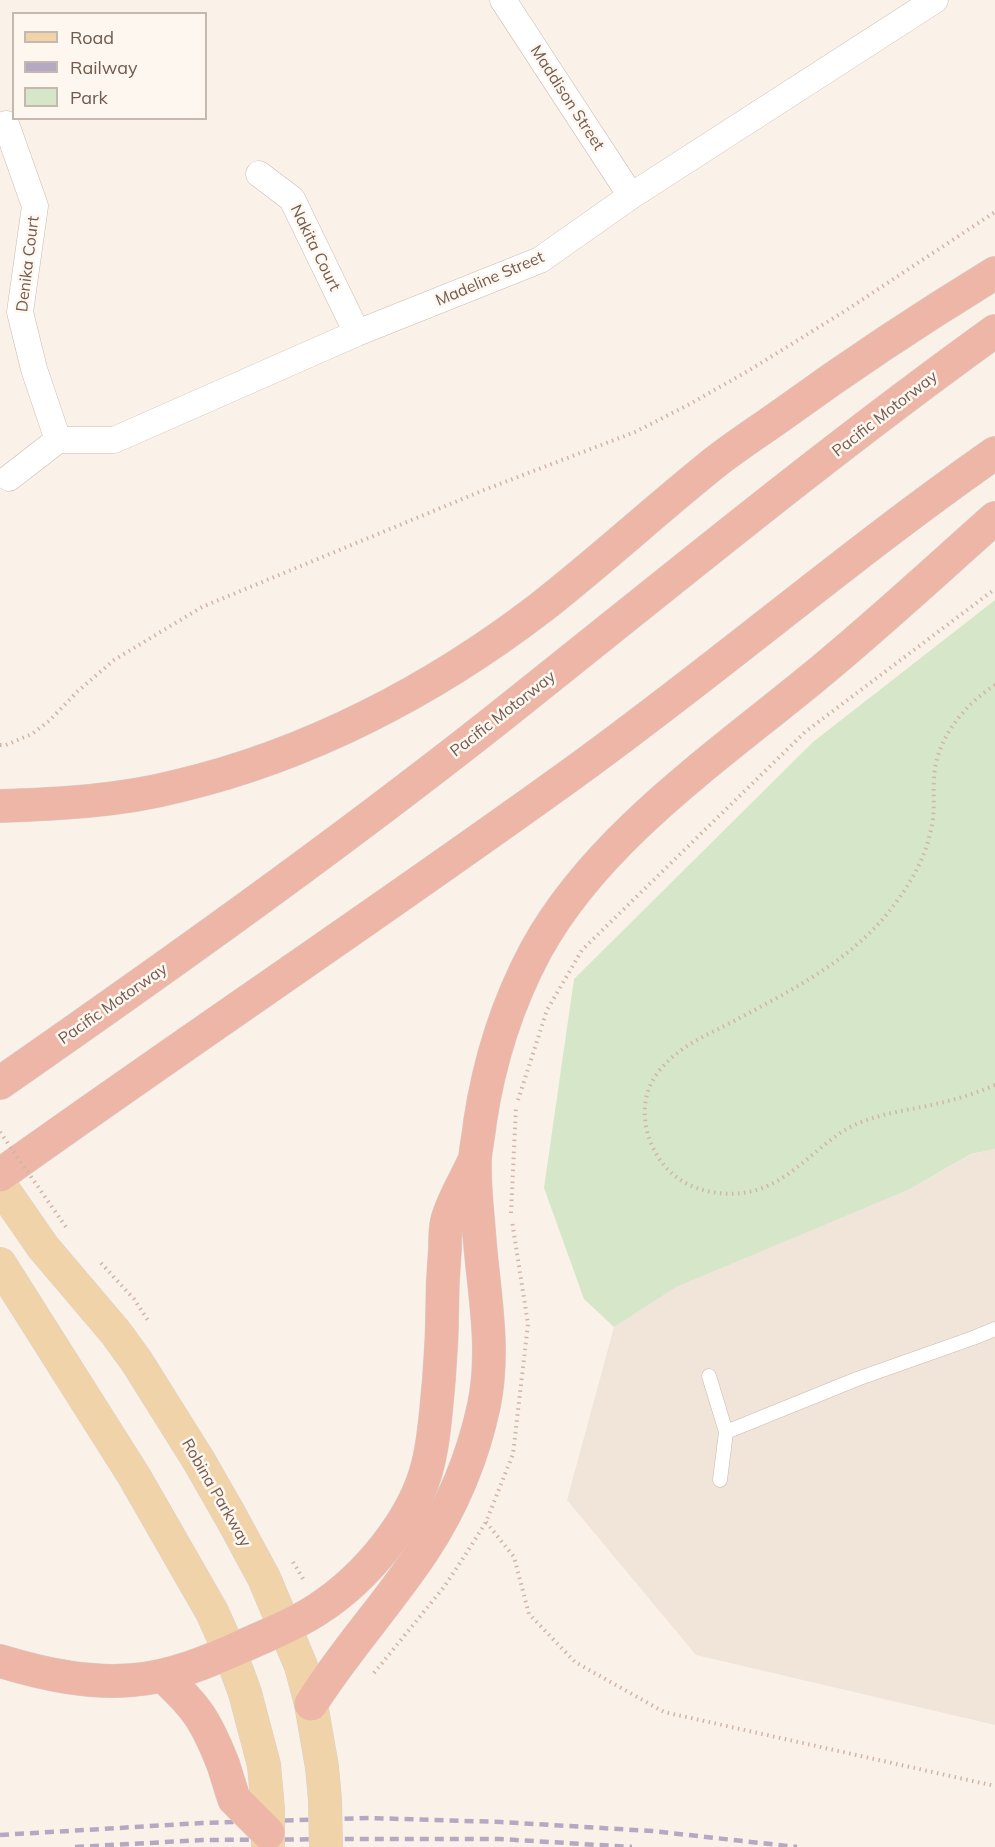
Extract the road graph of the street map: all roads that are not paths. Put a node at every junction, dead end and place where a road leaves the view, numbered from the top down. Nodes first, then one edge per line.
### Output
1 (503, 0) edge
2 (936, 0) edge
3 (6, 124) dead end
4 (259, 174) dead end
5 (631, 196) junction
6 (995, 273) edge
7 (995, 331) edge
8 (357, 333) junction
9 (58, 440) junction
10 (995, 453) edge
11 (9, 478) dead end
12 (995, 518) edge
13 (0, 806) edge
14 (0, 1083) edge
15 (475, 1159) junction
16 (0, 1175) edge
17 (0, 1185) edge
18 (3, 1268) edge
19 (995, 1329) edge
20 (709, 1376) dead end
21 (726, 1432) junction
22 (720, 1480) dead end
23 (285, 1626) junction
24 (230, 1652) junction
25 (0, 1661) edge
26 (163, 1676) junction
27 (311, 1704) junction
28 (268, 1840) edge
29 (326, 1847) edge

1 - 5 street, Maddison Street
2 - 5 street, Madeline Street
3 - 9 street, Denika Court
4 - 8 street, Nakita Court
5 - 8 street, Madeline Street
6 - 13 highway
7 - 14 highway, Pacific Motorway
8 - 9 street, Madeline Street
9 - 11 street
10 - 16 highway
12 - 15 highway
15 - 23 highway
15 - 27 highway
17 - 23 main road, Robina Parkway
18 - 24 main road
19 - 21 lane
20 - 21 lane
21 - 22 lane
23 - 24 highway
23 - 27 main road, Robina Parkway
24 - 26 highway
24 - 28 main road, bridge
25 - 26 highway
26 - 28 highway, bridge
27 - 29 main road, Robina Parkway, bridge

